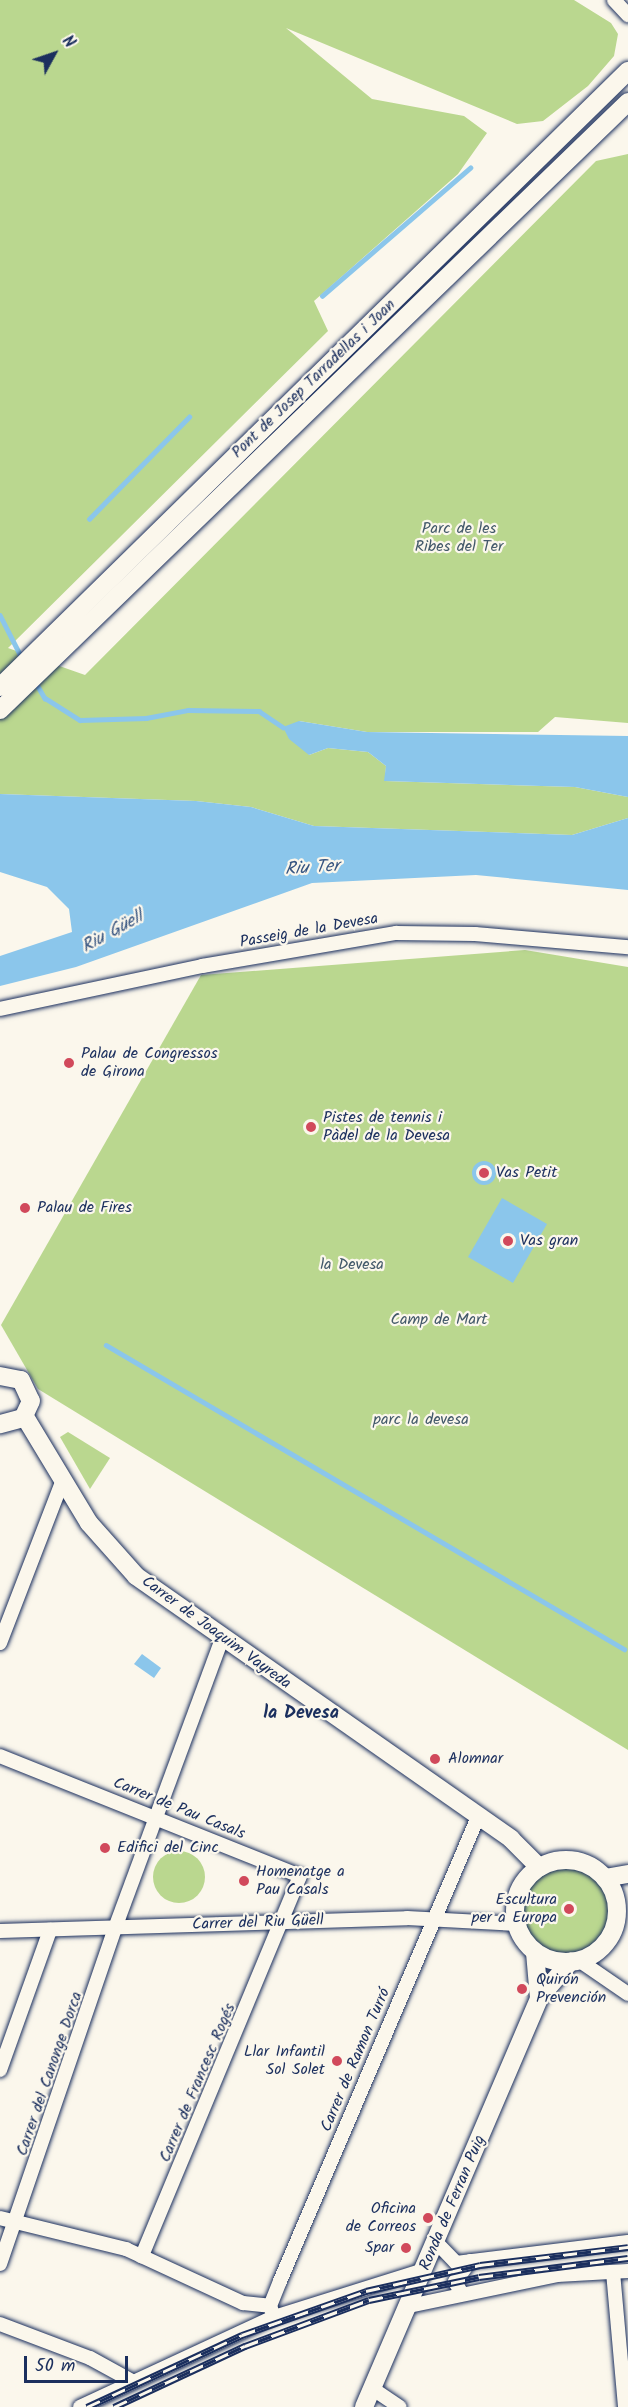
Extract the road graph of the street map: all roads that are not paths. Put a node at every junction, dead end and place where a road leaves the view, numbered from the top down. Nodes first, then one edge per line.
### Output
1 (614, 0) edge
2 (628, 15) edge
3 (628, 71) edge
4 (628, 102) edge
5 (131, 569) junction
6 (0, 687) edge
7 (0, 710) edge
8 (628, 947) edge
9 (0, 1009) edge
10 (0, 1376) edge
11 (25, 1417) junction
12 (0, 1424) edge
13 (62, 1482) junction
14 (222, 1639) junction
15 (0, 1643) edge
16 (0, 1756) edge
17 (478, 1817) junction
18 (158, 1818) junction
19 (546, 1865) junction
20 (628, 1874) edge
21 (604, 1878) junction
22 (432, 1919) junction
23 (283, 1923) junction
24 (517, 1924) junction
25 (116, 1928) junction
26 (51, 1929) junction
27 (0, 1931) edge
28 (619, 1936) edge
29 (535, 1952) junction
30 (575, 1961) junction
31 (628, 1994) edge
32 (539, 1998) junction
33 (0, 2070) edge
34 (0, 2218) edge
35 (15, 2222) junction
36 (436, 2242) junction
37 (628, 2242) edge
38 (142, 2256) junction
39 (470, 2261) junction
40 (0, 2264) edge
41 (424, 2270) junction
42 (628, 2271) edge
43 (613, 2272) junction
44 (461, 2292) junction
45 (409, 2306) junction
46 (272, 2312) junction
47 (0, 2324) edge
48 (132, 2382) junction
49 (373, 2389) junction
50 (80, 2407) edge
51 (364, 2407) edge
52 (400, 2407) edge
53 (625, 2407) edge

1 - 2 street
3 - 5 street, Pont de Josep Tarradellas i Joan
4 - 5 street, Pont de Josep Tarradellas i Joan
5 - 6 street, Pont de Josep Tarradellas i Joan
5 - 7 street, Pont de Josep Tarradellas i Joan
8 - 9 street, Passeig de la Devesa
10 - 11 street
11 - 12 street
11 - 13 street, Carrer de Joaquim Vayreda
13 - 14 street, Carrer de Joaquim Vayreda
13 - 15 street
14 - 17 street, Carrer de Joaquim Vayreda
14 - 18 street, Carrer del Canonge Dorca
16 - 18 street, Carrer de Pau Casals
17 - 19 street, Carrer de Joaquim Vayreda
17 - 22 street, Carrer de Ramon Turró
18 - 23 street, Carrer de Pau Casals
18 - 25 street, Carrer del Canonge Dorca
19 - 21 street
19 - 24 street
20 - 21 street
21 - 28 street
22 - 23 street, Carrer del Riu Güell
22 - 24 street, Carrer del Riu Güell
22 - 46 street, Carrer de Ramon Turró
23 - 25 street, Carrer del Riu Güell
23 - 38 street, Carrer de Francesc Rogés
24 - 29 street
25 - 26 street, Carrer del Riu Güell
25 - 35 street, Carrer del Canonge Dorca
26 - 27 street, Carrer del Riu Güell
26 - 33 street
28 - 30 street
29 - 30 street
29 - 32 street, Ronda de Ferran Puig
30 - 31 street
30 - 32 street, Ronda de Ferran Puig
32 - 36 street, Ronda de Ferran Puig
34 - 35 street
35 - 38 street
35 - 40 street, Carrer del Canonge Dorca
36 - 39 street
36 - 41 street, Ronda de Ferran Puig
37 - 39 street
38 - 46 street
39 - 44 street
41 - 45 street, Ronda de Ferran Puig
41 - 46 street
42 - 43 street
43 - 44 street
43 - 53 street
44 - 45 street
45 - 49 street, Ronda de Ferran Puig
46 - 48 street
47 - 48 street
48 - 50 street
49 - 51 street, Ronda de Ferran Puig
49 - 52 street

